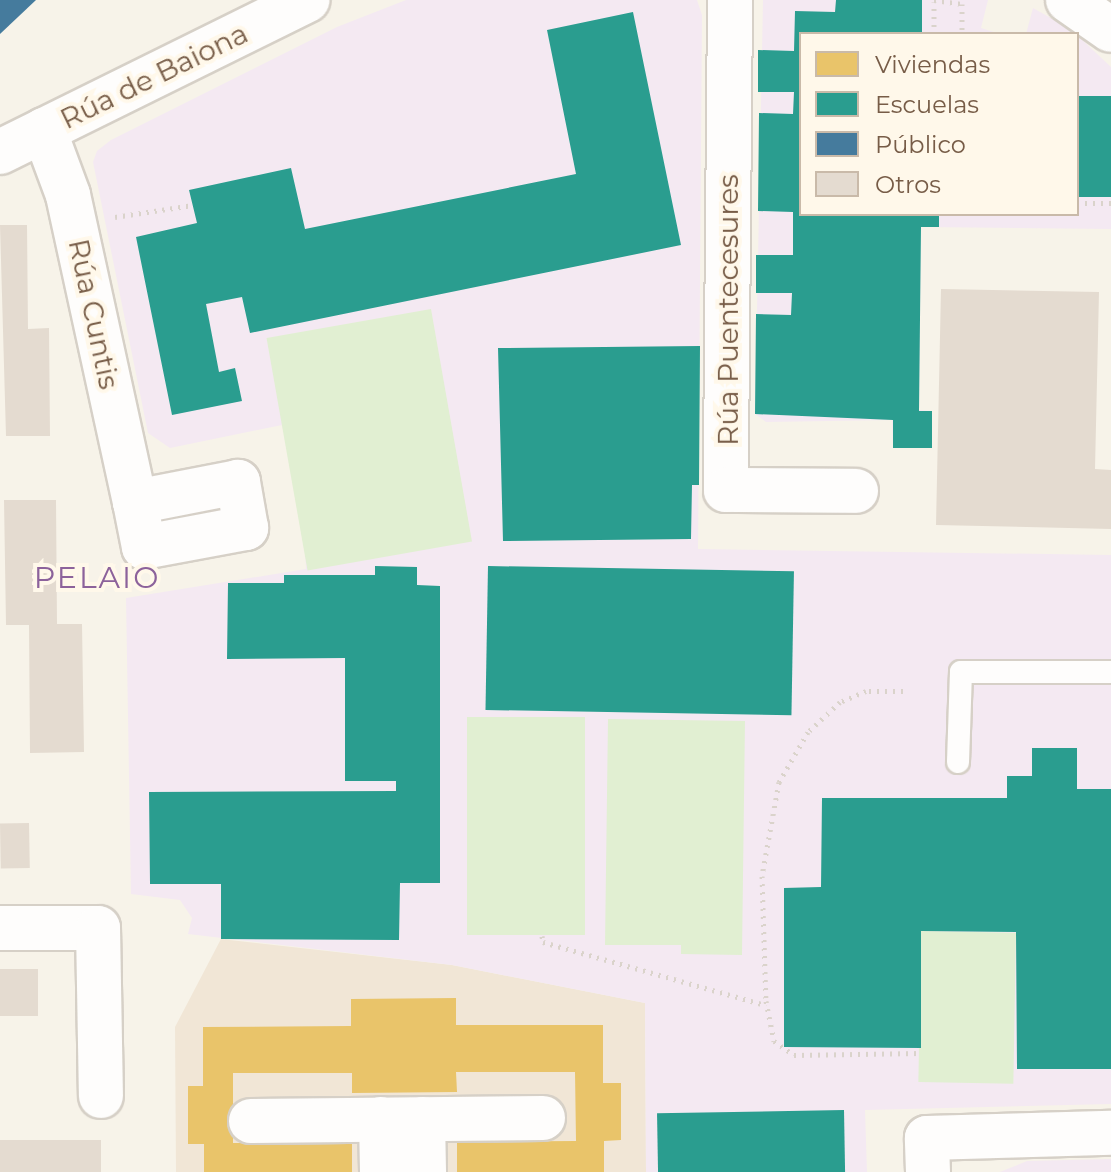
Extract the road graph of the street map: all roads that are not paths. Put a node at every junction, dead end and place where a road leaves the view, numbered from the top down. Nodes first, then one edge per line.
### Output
1 (308, 0) edge
2 (730, 0) edge
3 (1068, 0) edge
4 (1111, 30) edge
5 (44, 130) junction
6 (0, 152) edge
7 (856, 491) dead end
8 (135, 502) dead end
9 (1111, 672) edge
10 (958, 762) dead end
11 (0, 928) edge
12 (101, 1096) dead end
13 (543, 1118) dead end
14 (381, 1119) junction
15 (423, 1119) junction
16 (251, 1121) dead end
17 (1111, 1133) edge
18 (382, 1172) edge
19 (424, 1172) edge
20 (928, 1172) edge

1 - 5 street, Rúa de Baiona
2 - 7 street, Rúa Puentecesures
3 - 4 street
5 - 6 street, Rúa de Baiona
5 - 8 street, Rúa Cuntis
9 - 10 lane
11 - 12 street
13 - 15 street
14 - 15 street
14 - 16 street
14 - 18 street
15 - 19 street
17 - 20 street

